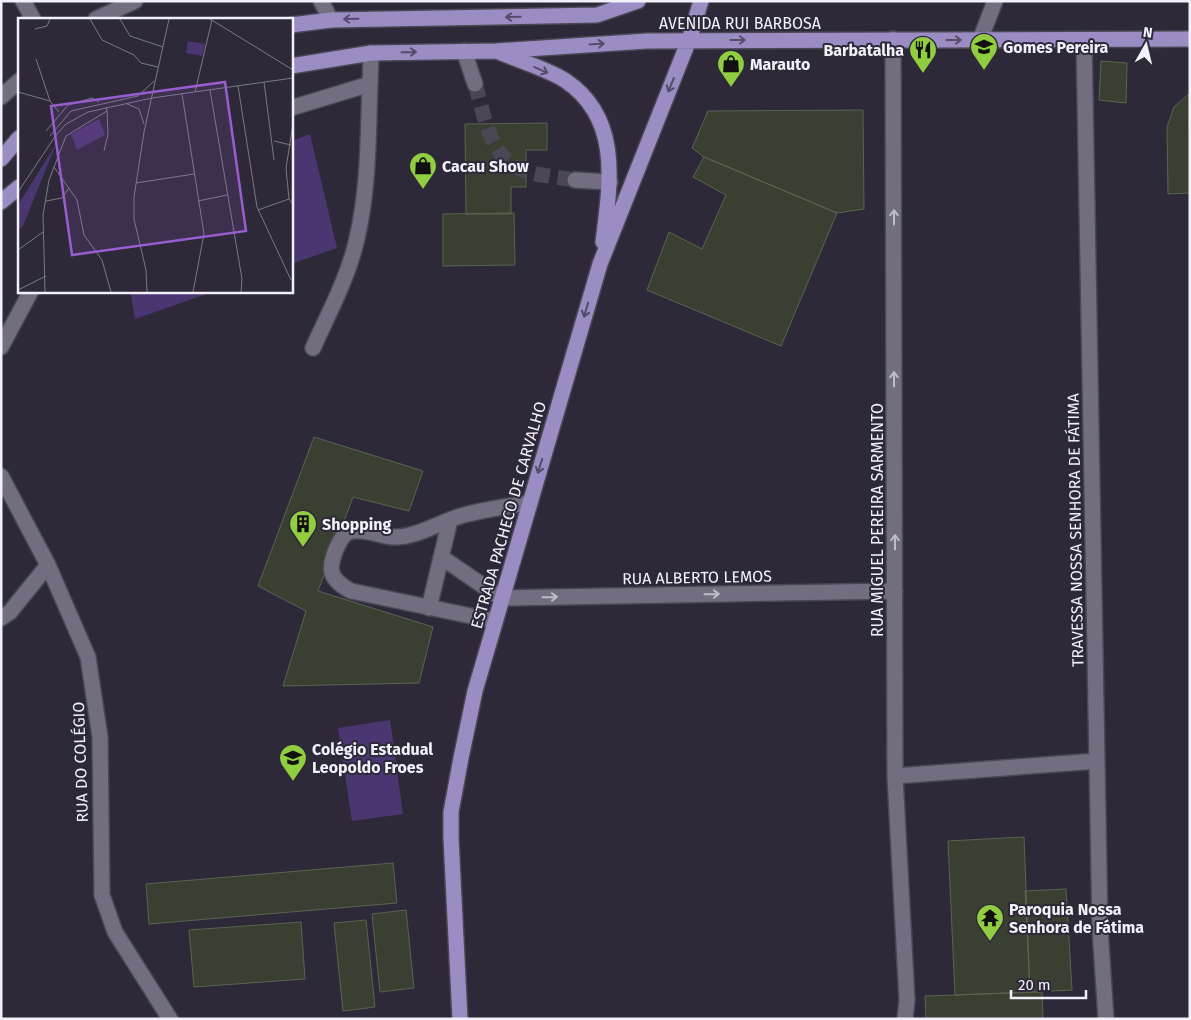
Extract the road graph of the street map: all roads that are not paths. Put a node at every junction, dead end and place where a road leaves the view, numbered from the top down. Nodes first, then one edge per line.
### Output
1 (23, 1) edge
2 (135, 1) edge
3 (321, 1) edge
4 (638, 1) edge
5 (701, 1) edge
6 (995, 1) edge
7 (32, 18) edge
8 (98, 18) edge
9 (331, 20) junction
10 (292, 25) edge
11 (689, 40) junction
12 (894, 40) junction
13 (980, 40) junction
14 (1084, 40) junction
15 (1190, 40) edge
16 (464, 51) junction
17 (496, 51) junction
18 (371, 53) junction
19 (292, 66) edge
20 (18, 82) edge
21 (370, 84) junction
22 (475, 84) tunnel mouth
23 (1, 97) edge
24 (292, 108) edge
25 (18, 139) edge
26 (1, 159) edge
27 (576, 180) tunnel mouth
28 (610, 182) junction
29 (18, 187) edge
30 (1, 202) edge
31 (600, 264) junction
32 (31, 292) edge
33 (1, 347) edge
34 (313, 348) dead end
35 (1, 476) edge
36 (529, 503) junction
37 (450, 520) junction
38 (441, 557) junction
39 (48, 564) junction
40 (895, 591) junction
41 (501, 598) junction
42 (429, 608) junction
43 (1, 618) edge
44 (494, 621) junction
45 (1097, 761) junction
46 (895, 776) junction
47 (170, 1019) edge
48 (460, 1019) edge
49 (905, 1019) edge
50 (1106, 1019) edge

1 - 7 street
2 - 8 street
3 - 9 street
4 -> 9 main road, AVENIDA RUI BARBOSA
5 - 11 main road, ESTRADA PACHECO DE CARVALHO
6 - 13 street
9 - 10 main road, AVENIDA RUI BARBOSA
11 -> 12 main road, AVENIDA RUI BARBOSA
17 -> 11 main road, AVENIDA RUI BARBOSA
11 -> 31 main road, ESTRADA PACHECO DE CARVALHO
12 -> 13 main road, AVENIDA RUI BARBOSA
40 -> 12 street, RUA MIGUEL PEREIRA SARMENTO
13 - 14 main road, AVENIDA RUI BARBOSA
14 - 15 main road, AVENIDA RUI BARBOSA
14 - 45 street, TRAVESSA NOSSA SENHORA DE FÁTIMA
16 - 17 main road, AVENIDA RUI BARBOSA
18 -> 16 main road, AVENIDA RUI BARBOSA
16 - 22 street
17 -> 28 main road
18 - 19 main road, AVENIDA RUI BARBOSA
18 - 21 street
20 - 23 street
21 - 24 street
21 - 34 street
25 - 26 main road
27 - 28 street
28 - 31 main road
29 - 30 main road
31 -> 36 main road, ESTRADA PACHECO DE CARVALHO
32 - 33 street
35 - 39 street, RUA DO COLÉGIO
36 - 37 street
36 - 41 main road, ESTRADA PACHECO DE CARVALHO
37 - 38 street
37 - 42 street
38 - 41 street
38 - 42 street
39 - 43 street
39 - 47 street, RUA DO COLÉGIO
41 -> 40 street, RUA ALBERTO LEMOS
40 - 46 street, RUA MIGUEL PEREIRA SARMENTO
41 - 44 main road, ESTRADA PACHECO DE CARVALHO
42 - 44 street
44 - 48 main road, ESTRADA PACHECO DE CARVALHO
45 - 46 street
45 - 50 street, TRAVESSA NOSSA SENHORA DE FÁTIMA
46 - 49 street, RUA MIGUEL PEREIRA SARMENTO

